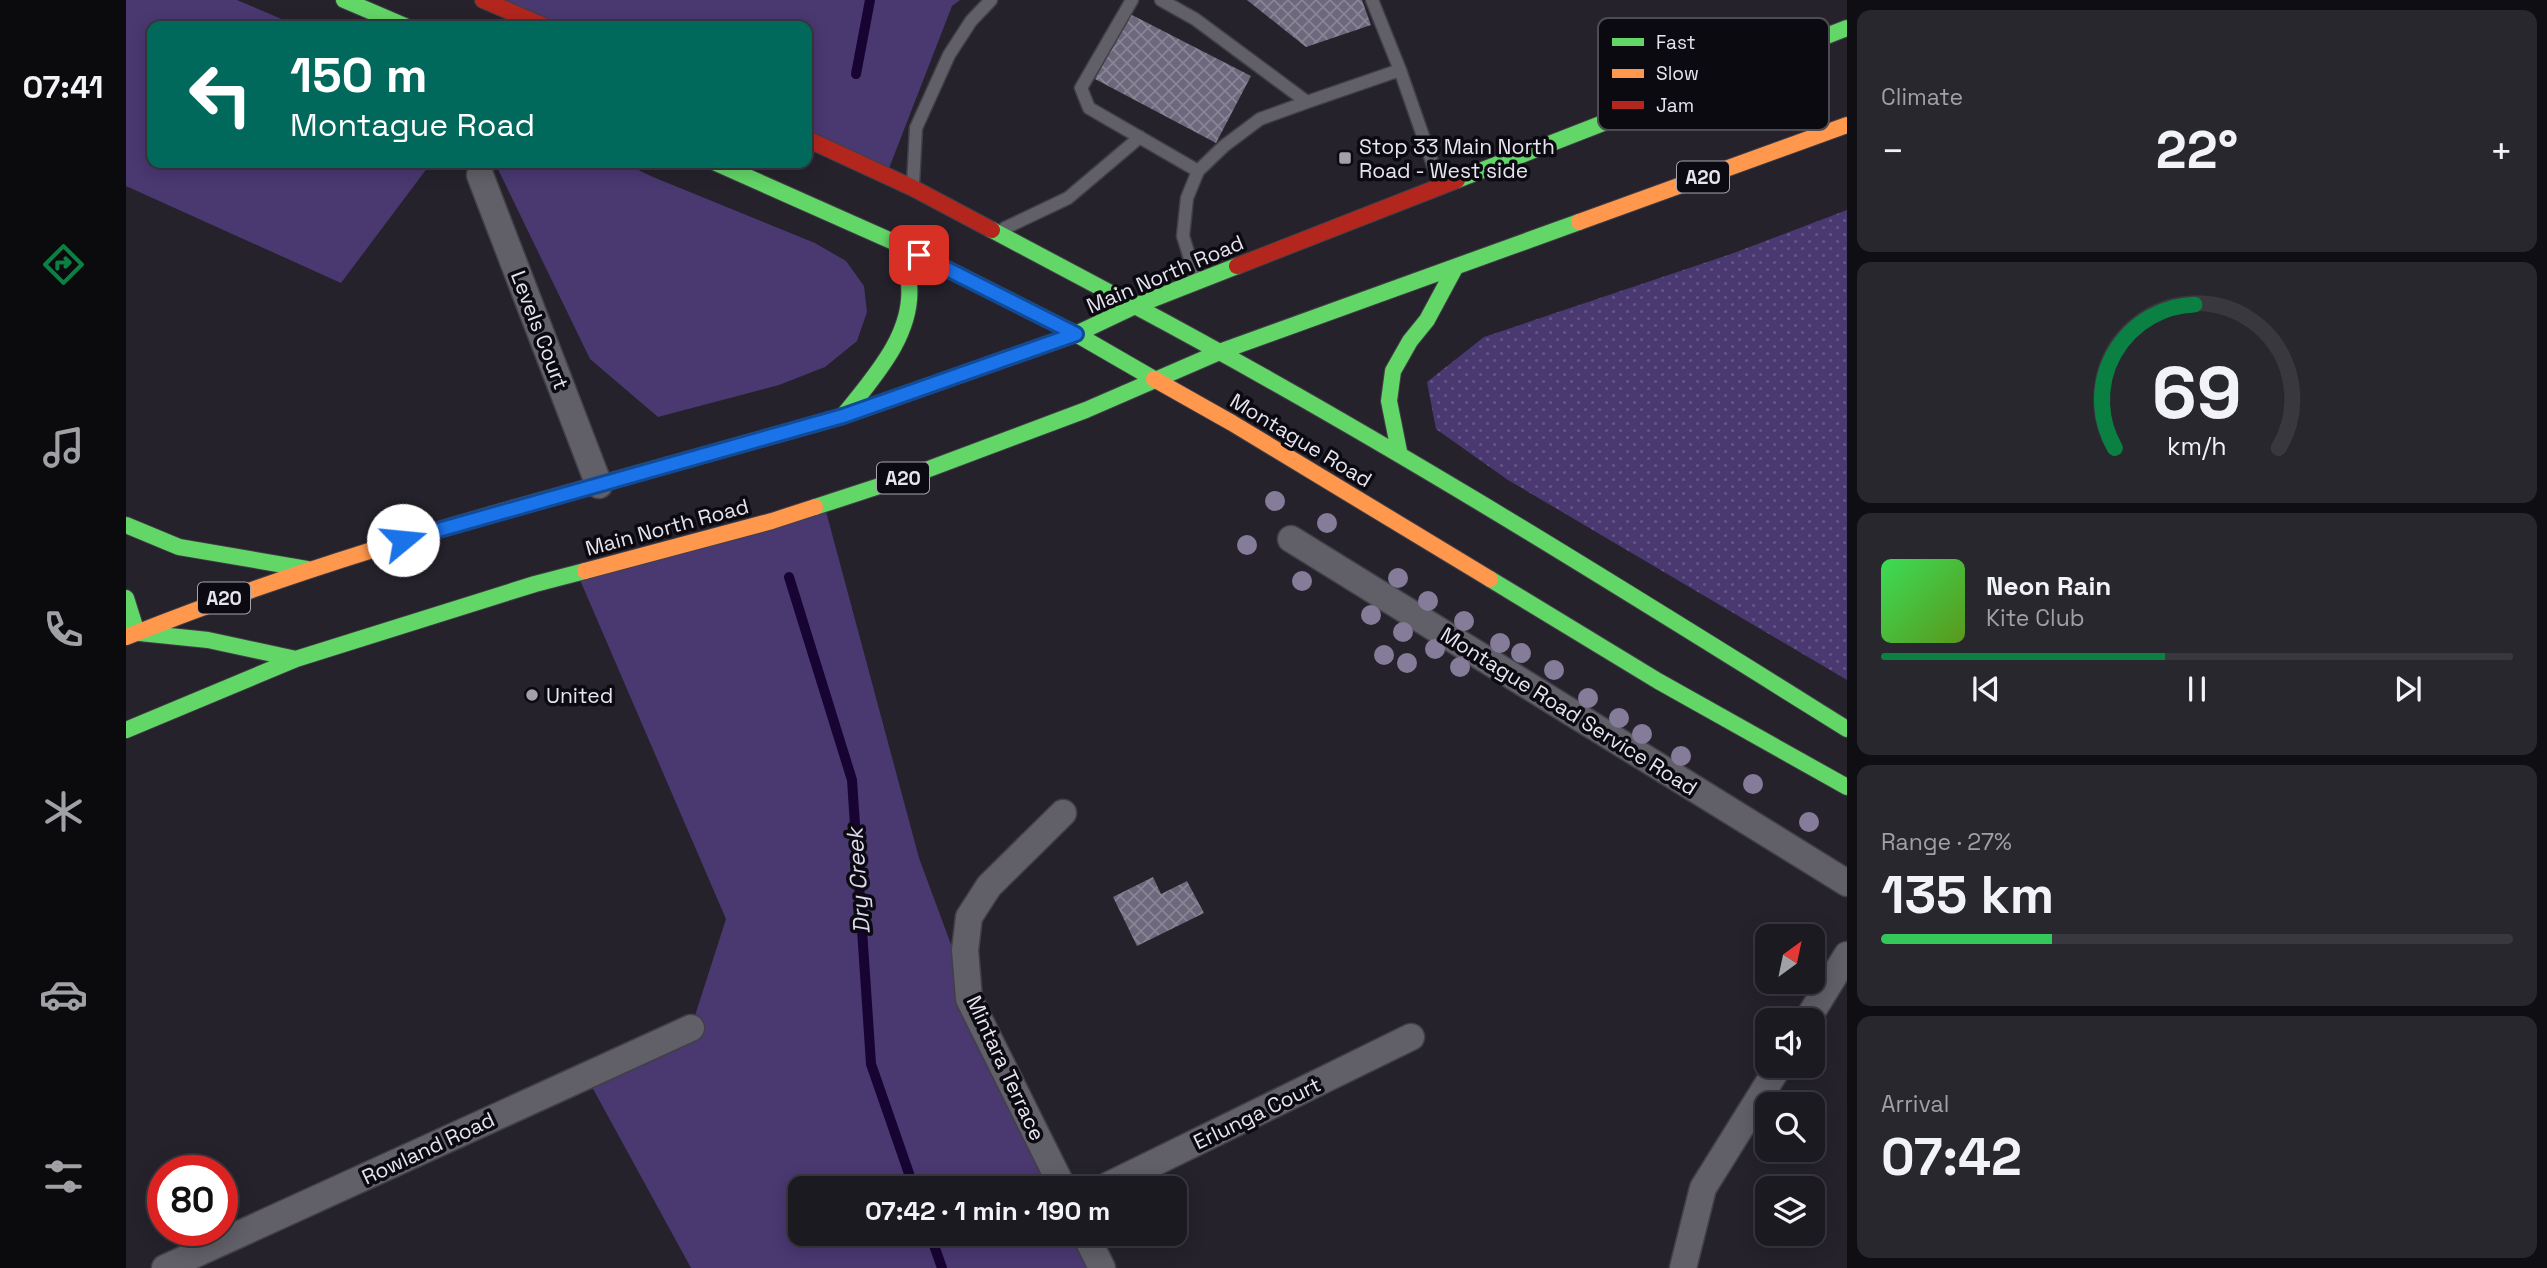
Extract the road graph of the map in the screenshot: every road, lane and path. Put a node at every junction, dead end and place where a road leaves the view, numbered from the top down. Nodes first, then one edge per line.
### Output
1 (344, 0) edge
2 (483, 0) edge
3 (991, 0) edge
4 (1132, 0) edge
5 (1161, 0) edge
6 (1372, 0) edge
7 (393, 21) edge
8 (532, 21) edge
9 (1847, 28) edge
10 (1829, 35) edge
11 (1400, 70) junction
12 (1307, 103) junction
13 (1598, 125) edge
14 (1847, 125) edge
15 (1140, 137) junction
16 (812, 141) edge
17 (727, 168) edge
18 (1198, 171) junction
19 (480, 175) dead end
20 (1440, 186) junction
21 (912, 188) junction
22 (994, 231) junction
23 (895, 243) junction
24 (1455, 268) junction
25 (1197, 281) junction
26 (1135, 306) junction
27 (1076, 334) junction
28 (1222, 351) junction
29 (1154, 379) junction
30 (843, 416) junction
31 (1399, 451) junction
32 (599, 485) junction
33 (126, 525) edge
34 (1292, 539) dead end
35 (313, 570) junction
36 (126, 598) edge
37 (131, 637) edge
38 (296, 659) junction
39 (1847, 729) edge
40 (126, 730) edge
41 (1847, 788) edge
42 (1063, 813) dead end
43 (1847, 883) edge
44 (1847, 955) edge
45 (1814, 1008) edge
46 (691, 1028) dead end
47 (1411, 1037) dead end
48 (1772, 1078) edge
49 (1057, 1176) edge
50 (1127, 1176) edge
51 (1091, 1246) edge
52 (165, 1268) edge
53 (1102, 1268) edge
54 (1683, 1268) edge

1 - 7 main road
2 - 8 main road
3 - 21 lane
4 - 15 lane
5 - 12 lane
6 - 11 lane
9 - 10 main road, Main North Road / A20
11 - 12 lane
11 - 20 lane
12 - 18 lane
13 - 20 main road, Main North Road / A20
14 - 24 main road, Main North Road / A20
15 - 18 lane
15 - 22 lane
16 - 21 main road, Montague Road
17 - 23 main road, Montague Road
18 - 25 lane
19 - 32 street, Levels Court
20 - 25 main road, Main North Road / A20
21 - 22 main road, Montague Road
22 - 26 main road, Montague Road
23 - 27 main road, Montague Road
23 - 30 main road
24 - 28 main road, Main North Road / A20
24 - 31 main road
25 - 26 main road, Main North Road / A20
26 - 27 main road, Main North Road / A20
26 - 28 main road, Montague Road
27 - 29 main road, Montague Road
27 - 30 main road, Main North Road / A20
28 - 29 main road, Main North Road / A20
28 - 31 main road, Montague Road
29 - 38 main road, Main North Road / A20
29 - 41 main road, Montague Road
30 - 32 main road, Main North Road / A20
31 - 39 main road, Montague Road
32 - 35 main road, Main North Road / A20
33 - 35 main road
34 - 43 street, Montague Road Service Road
35 - 37 main road, Main North Road / A20
36 - 37 main road
37 - 38 main road
38 - 40 main road, Main North Road / A20
42 - 49 street, Mintara Terrace
44 - 45 street
46 - 52 street, Rowland Road
47 - 50 street, Erlunga Court
48 - 54 street
51 - 53 street

